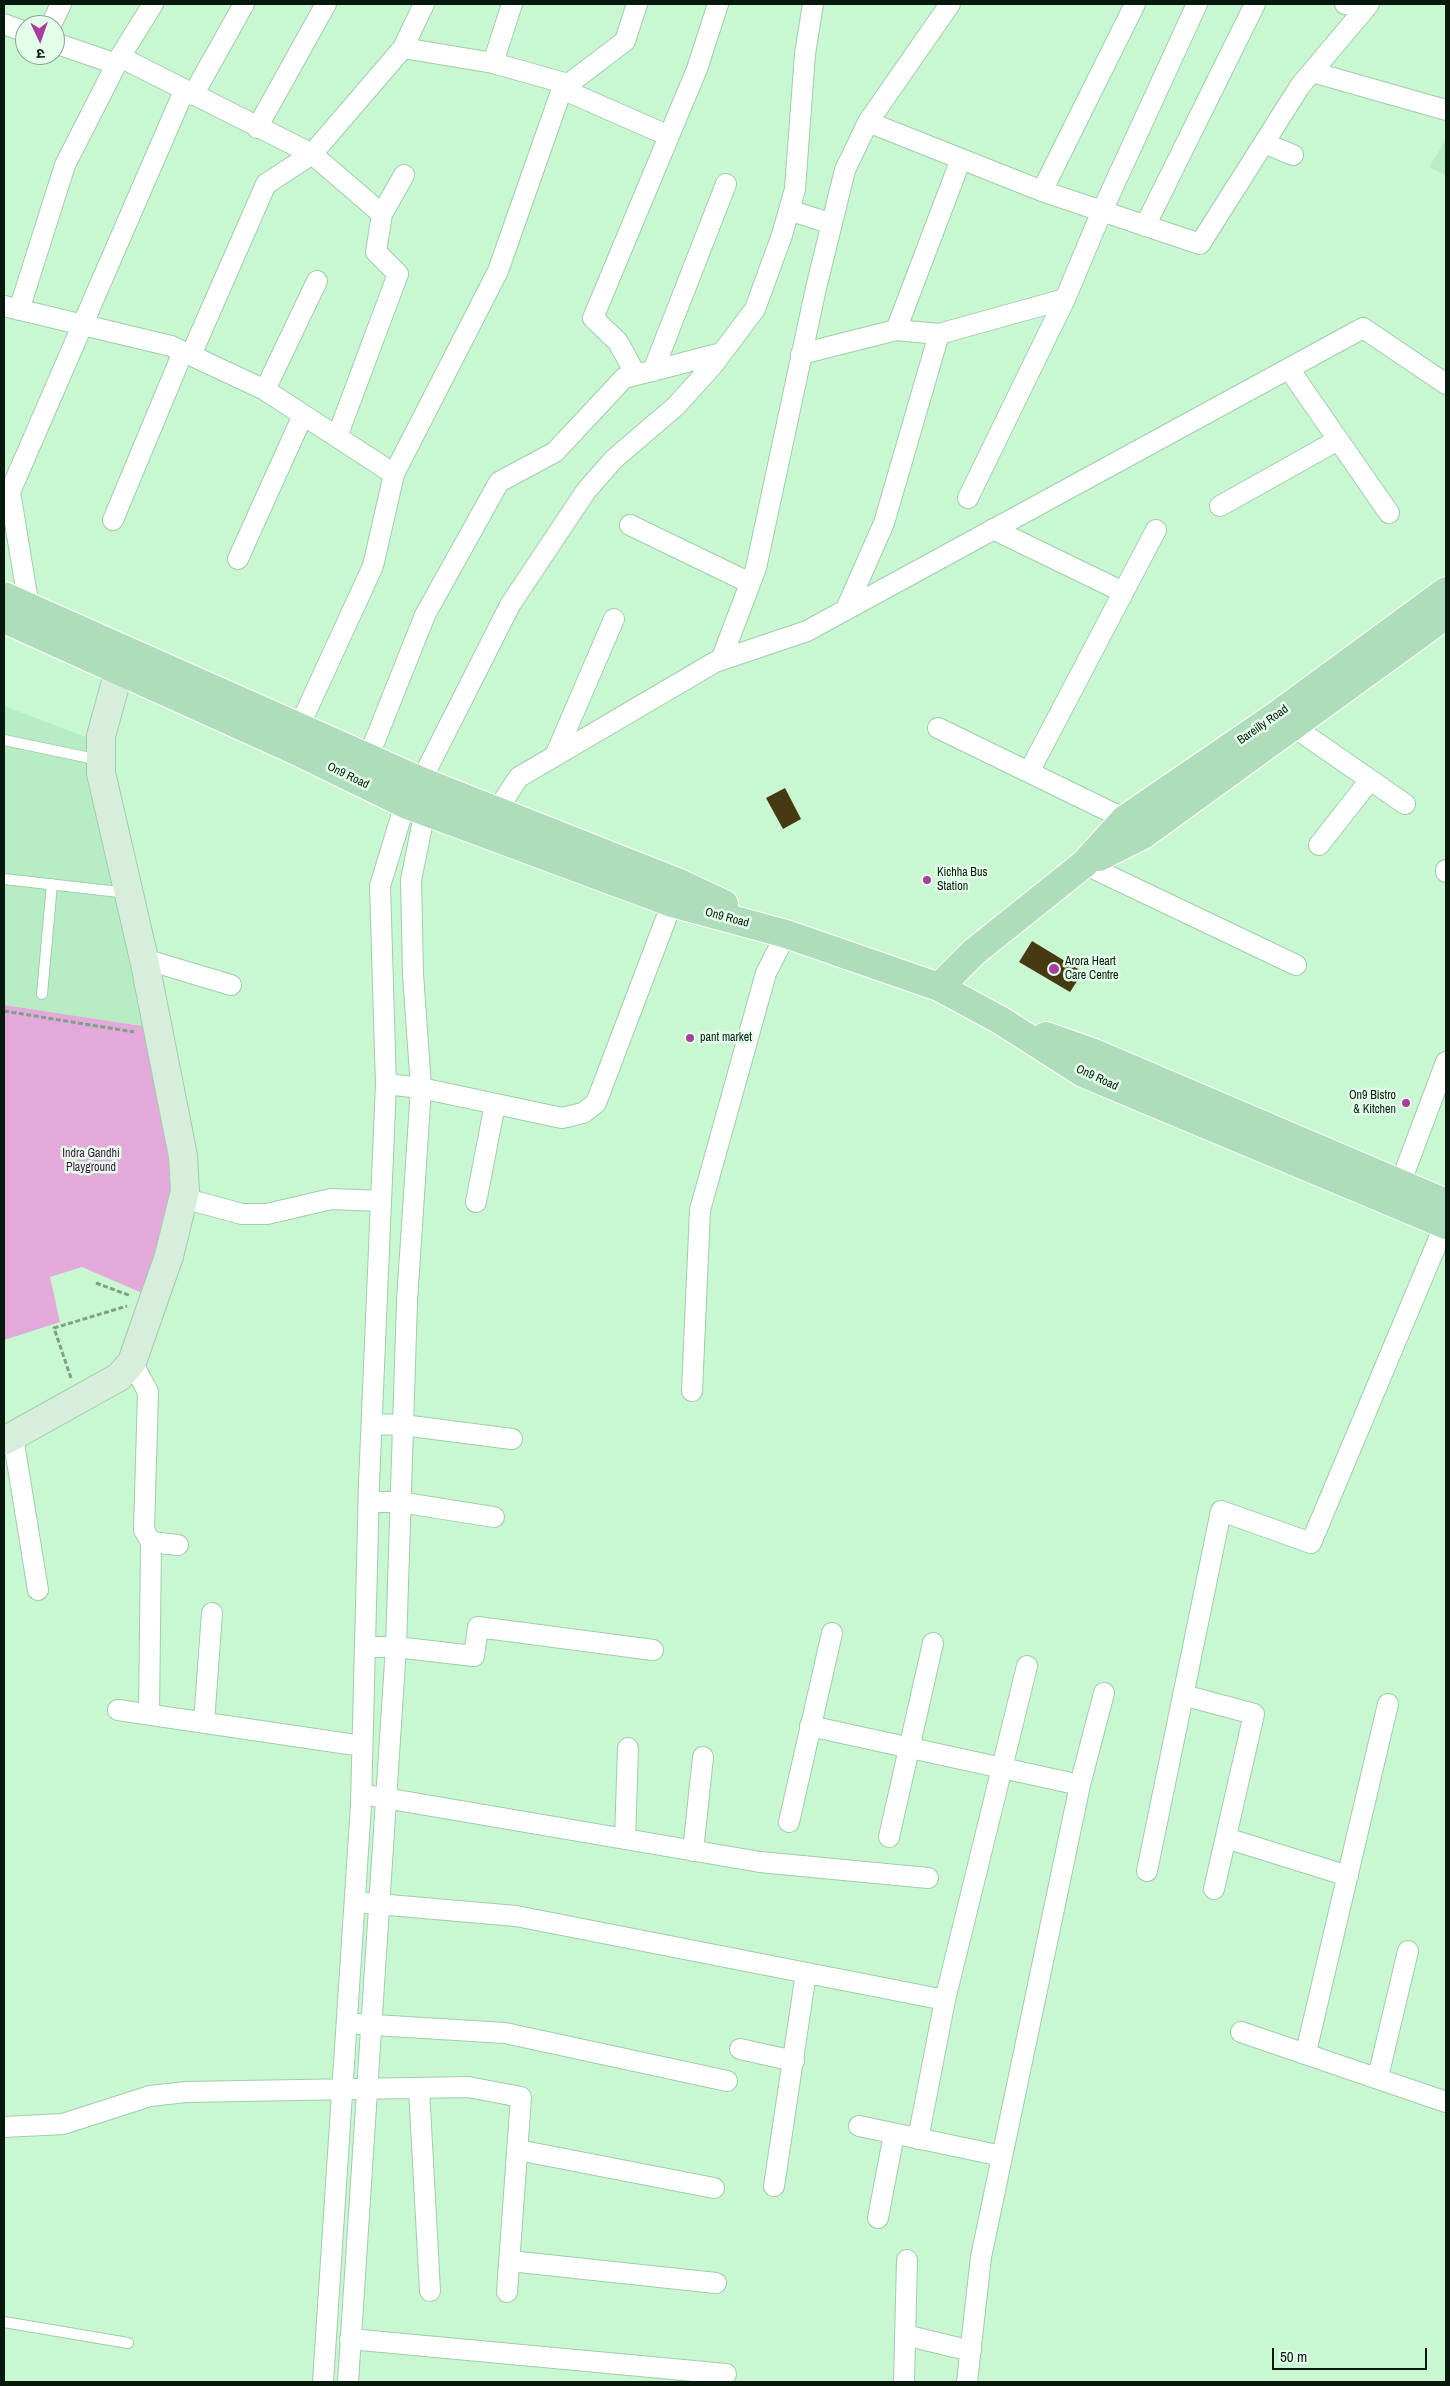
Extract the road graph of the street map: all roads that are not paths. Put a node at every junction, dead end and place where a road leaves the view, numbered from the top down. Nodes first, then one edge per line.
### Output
1 (153, 4) edge
2 (244, 4) edge
3 (326, 4) edge
4 (424, 4) edge
5 (512, 4) edge
6 (638, 4) edge
7 (718, 4) edge
8 (813, 4) edge
9 (950, 4) edge
10 (1135, 4) edge
11 (1197, 4) edge
12 (1255, 4) edge
13 (1345, 4) edge
14 (1368, 6) edge
15 (65, 46) edge
16 (403, 48) junction
17 (118, 61) junction
18 (493, 63) junction
19 (1312, 72) junction
20 (565, 86) junction
21 (189, 93) junction
22 (1446, 110) edge
23 (868, 122) junction
24 (258, 128) junction
25 (669, 136) junction
26 (1264, 143) junction
27 (312, 154) junction
28 (1293, 155) dead end
29 (961, 159) junction
30 (404, 175) dead end
31 (726, 184) dead end
32 (1042, 191) junction
33 (789, 210) junction
34 (1102, 211) junction
35 (382, 214) junction
36 (832, 224) junction
37 (1145, 226) junction
38 (317, 281) dead end
39 (1065, 299) junction
40 (11, 308) edge
41 (84, 324) junction
42 (896, 330) junction
43 (939, 334) junction
44 (187, 353) junction
45 (722, 353) junction
46 (801, 354) junction
47 (1289, 368) junction
48 (645, 373) junction
49 (1446, 384) edge
50 (265, 390) junction
51 (303, 415) junction
52 (336, 437) junction
53 (1338, 440) junction
54 (394, 474) junction
55 (968, 498) dead end
56 (1220, 506) dead end
57 (1389, 513) dead end
58 (113, 520) dead end
59 (630, 525) dead end
60 (993, 529) junction
61 (1156, 530) dead end
62 (238, 559) dead end
63 (750, 583) junction
64 (1446, 591) edge
65 (1123, 592) junction
66 (4, 596) edge
67 (28, 607) junction
68 (846, 609) junction
69 (1446, 615) edge
70 (4, 619) edge
71 (614, 619) dead end
72 (721, 660) junction
73 (119, 671) junction
74 (299, 727) junction
75 (1294, 727) junction
76 (938, 728) dead end
77 (4, 740) edge
78 (555, 756) junction
79 (368, 758) junction
80 (101, 760) junction
81 (1029, 772) junction
82 (1370, 780) junction
83 (421, 781) junction
84 (1405, 804) dead end
85 (415, 808) junction
86 (497, 810) junction
87 (1125, 819) junction
88 (1319, 845) dead end
89 (1084, 864) junction
90 (4, 879) edge
91 (52, 884) junction
92 (129, 893) junction
93 (672, 903) junction
94 (786, 934) junction
95 (144, 959) junction
96 (1296, 966) dead end
97 (231, 984) dead end
98 (939, 987) junction
99 (42, 994) dead end
100 (1000, 1020) junction
101 (1446, 1062) edge
102 (386, 1084) junction
103 (421, 1088) junction
104 (495, 1104) junction
105 (1400, 1184) junction
106 (183, 1198) junction
107 (381, 1201) junction
108 (476, 1202) dead end
109 (1445, 1209) edge
110 (132, 1362) junction
111 (692, 1391) dead end
112 (372, 1424) junction
113 (403, 1425) junction
114 (9, 1439) edge
115 (512, 1439) dead end
116 (369, 1502) junction
117 (400, 1502) junction
118 (494, 1516) dead end
119 (151, 1542) junction
120 (178, 1545) dead end
121 (38, 1590) dead end
122 (212, 1613) dead end
123 (832, 1634) dead end
124 (932, 1643) dead end
125 (365, 1647) junction
126 (396, 1647) junction
127 (653, 1650) dead end
128 (1027, 1666) dead end
129 (1104, 1693) dead end
130 (1183, 1696) junction
131 (1388, 1704) dead end
132 (118, 1710) dead end
133 (149, 1714) junction
134 (204, 1722) junction
135 (810, 1726) junction
136 (362, 1746) junction
137 (909, 1747) junction
138 (628, 1748) dead end
139 (703, 1758) dead end
140 (1002, 1768) junction
141 (1080, 1785) junction
142 (361, 1795) junction
143 (386, 1797) junction
144 (789, 1822) dead end
145 (889, 1837) dead end
146 (1226, 1838) junction
147 (625, 1839) junction
148 (693, 1851) junction
149 (1147, 1871) dead end
150 (1348, 1876) junction
151 (928, 1878) dead end
152 (1214, 1889) dead end
153 (354, 1902) junction
154 (380, 1903) junction
155 (1408, 1951) dead end
156 (806, 1973) junction
157 (945, 2000) junction
158 (346, 2023) junction
159 (371, 2024) junction
160 (1241, 2032) dead end
161 (740, 2049) dead end
162 (1306, 2052) junction
163 (794, 2061) junction
164 (1378, 2077) junction
165 (728, 2081) dead end
166 (419, 2089) junction
167 (342, 2090) junction
168 (366, 2091) junction
169 (1446, 2102) edge
170 (859, 2126) dead end
171 (4, 2127) edge
172 (894, 2134) junction
173 (918, 2139) junction
174 (518, 2150) junction
175 (1002, 2156) junction
176 (774, 2186) dead end
177 (714, 2188) dead end
178 (878, 2218) dead end
179 (907, 2260) dead end
180 (510, 2261) junction
181 (716, 2283) dead end
182 (430, 2291) dead end
183 (507, 2292) dead end
184 (4, 2322) edge
185 (905, 2335) junction
186 (350, 2338) junction
187 (128, 2343) dead end
188 (970, 2351) junction
189 (726, 2374) dead end
190 (324, 2382) edge
191 (348, 2382) edge
192 (904, 2382) edge
193 (967, 2382) edge

1 - 17 street
2 - 21 street
3 - 24 street
4 - 16 street
5 - 18 street
6 - 20 street
7 - 25 street
8 - 33 street
9 - 23 street
10 - 32 street
11 - 34 street
12 - 37 street
13 - 14 street
14 - 19 street
15 - 17 street
16 - 18 street
16 - 27 street
17 - 21 street
17 - 40 street
18 - 20 street
19 - 22 street
19 - 26 street
20 - 25 street
20 - 54 street
21 - 24 street
21 - 41 street
23 - 29 street
23 - 36 street
24 - 27 street
25 - 48 street
26 - 28 street
26 - 37 street
27 - 35 street
27 - 44 street
29 - 32 street
29 - 42 street
30 - 35 street
31 - 48 street
32 - 34 street
33 - 36 street
33 - 45 street
34 - 37 street
34 - 39 street
35 - 52 street
36 - 46 street
38 - 50 street
39 - 43 street
39 - 55 street
40 - 41 street
41 - 44 street
41 - 67 street
42 - 43 street
42 - 46 street
43 - 68 street
44 - 50 street
44 - 58 street
45 - 48 street
45 - 83 street
46 - 63 street
47 - 49 street
47 - 53 street
47 - 60 street
48 - 79 street
50 - 51 street
51 - 52 street
51 - 62 street
52 - 54 street
53 - 56 street
53 - 57 street
54 - 74 street
59 - 63 street
60 - 65 street
60 - 68 street
61 - 65 street
63 - 72 street
64 - 87 main road, Bareilly Road
65 - 81 street
66 - 67 main road
67 - 74 main road
68 - 72 street
69 - 75 main road, Bareilly Road
70 - 73 main road, On9 Road
71 - 78 street
72 - 78 street
73 - 80 street
73 - 85 main road, On9 Road
74 - 79 main road
75 - 82 street
75 - 89 main road, Bareilly Road
76 - 81 street
77 - 80 lane
78 - 86 street
79 - 83 main road
80 - 92 street
81 - 87 street
82 - 84 street
82 - 88 street
83 - 86 main road
85 - 93 main road, On9 Road
85 - 102 street
85 - 103 street
86 - 94 main road
87 - 89 main road, Bareilly Road
89 - 96 street
89 - 98 main road, Bareilly Road
90 - 91 lane
91 - 92 lane
91 - 99 lane
92 - 95 street
93 - 94 main road, On9 Road
93 - 104 street
94 - 98 main road, On9 Road
94 - 111 street
95 - 97 street
95 - 106 street
98 - 100 main road, On9 Road
100 - 105 main road
100 - 109 main road, On9 Road
101 - 105 street
102 - 103 street
102 - 107 street
103 - 104 street
103 - 113 street
104 - 108 street
105 - 109 main road
106 - 107 street
106 - 110 street
107 - 112 street
109 - 130 street
110 - 114 street
110 - 119 street
112 - 113 street
112 - 116 street
113 - 115 street
113 - 117 street
114 - 121 street
116 - 117 street
116 - 125 street
117 - 118 street
117 - 126 street
119 - 120 street
119 - 133 street
122 - 134 street
123 - 135 street
124 - 137 street
125 - 126 street
125 - 136 street
126 - 127 street
126 - 143 street
128 - 140 street
129 - 141 street
130 - 146 street
130 - 149 street
131 - 150 street
132 - 133 street
133 - 134 street
134 - 136 street
135 - 137 street
135 - 144 street
136 - 142 street
137 - 140 street
137 - 145 street
138 - 147 street
139 - 148 street
140 - 141 street
140 - 157 street
141 - 175 street
142 - 143 street
142 - 153 street
143 - 147 street
143 - 154 street
146 - 150 street
146 - 152 street
147 - 148 street
148 - 151 street
150 - 162 street
153 - 154 street
153 - 158 street
154 - 156 street
154 - 159 street
155 - 164 street
156 - 157 street
156 - 163 street
157 - 173 street
158 - 159 street
158 - 167 street
159 - 165 street
159 - 168 street
160 - 162 street
161 - 163 street
162 - 164 street
163 - 176 street
164 - 169 street
166 - 168 street
166 - 174 street
166 - 182 street
167 - 168 street
167 - 171 street
167 - 190 street
168 - 186 street
170 - 172 street
172 - 173 street
172 - 178 street
173 - 175 street
174 - 177 street
174 - 180 street
175 - 188 street
179 - 185 street
180 - 181 street
180 - 183 street
184 - 187 lane
185 - 188 street
185 - 192 street
186 - 189 street
186 - 191 street
188 - 193 street

